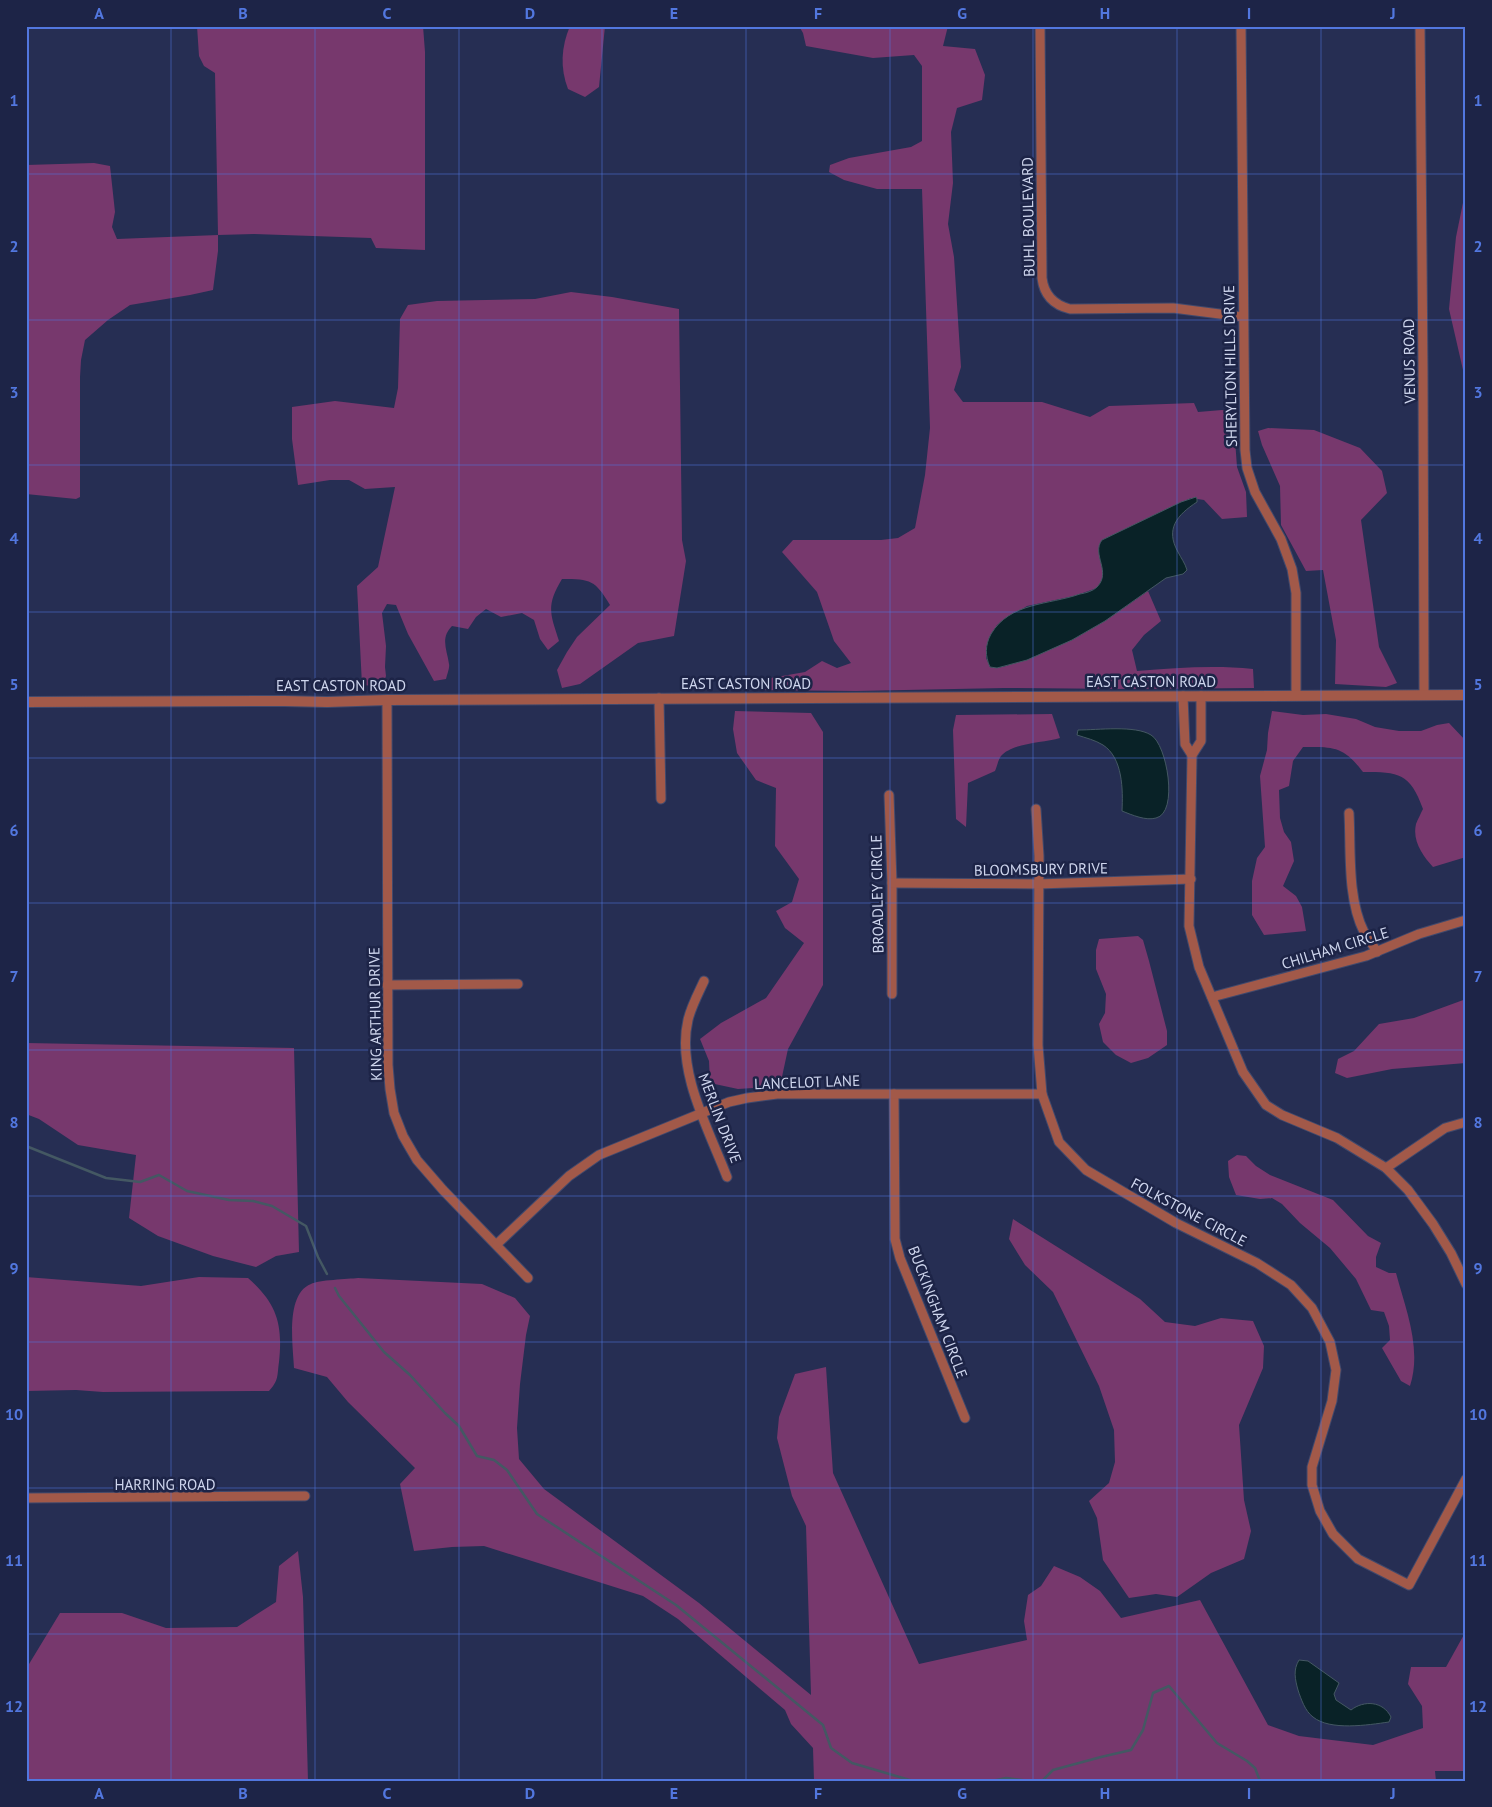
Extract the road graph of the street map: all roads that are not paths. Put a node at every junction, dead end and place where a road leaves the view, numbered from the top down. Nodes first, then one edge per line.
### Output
1 (1040, 26) edge
2 (1241, 26) edge
3 (1420, 26) edge
4 (1243, 317) junction
5 (1466, 694) edge
6 (1296, 695) junction
7 (1424, 695) junction
8 (1184, 696) junction
9 (1201, 696) junction
10 (659, 698) junction
11 (387, 700) junction
12 (26, 702) edge
13 (1192, 755) junction
14 (889, 795) dead end
15 (661, 799) dead end
16 (1036, 809) dead end
17 (1349, 812) dead end
18 (1191, 879) junction
19 (892, 883) junction
20 (1038, 884) junction
21 (1466, 920) edge
22 (1377, 952) junction
23 (704, 982) dead end
24 (518, 984) dead end
25 (387, 985) junction
26 (892, 994) dead end
27 (1212, 996) junction
28 (894, 1094) junction
29 (1042, 1094) junction
30 (702, 1113) junction
31 (1466, 1122) edge
32 (1386, 1168) junction
33 (727, 1177) dead end
34 (497, 1244) junction
35 (528, 1278) dead end
36 (1466, 1284) edge
37 (965, 1418) dead end
38 (1465, 1483) edge
39 (305, 1496) dead end
40 (26, 1498) edge

1 - 4 street, BUHL BOULEVARD
2 - 4 street, SHERYLTON HILLS DRIVE
3 - 7 street, VENUS ROAD
4 - 6 street, SHERYLTON HILLS DRIVE
5 - 7 street, EAST CASTON ROAD
6 - 7 street, EAST CASTON ROAD
6 - 9 street, EAST CASTON ROAD
8 - 9 street, EAST CASTON ROAD
8 - 10 street, EAST CASTON ROAD
8 - 13 street
9 - 13 street
10 - 11 street, EAST CASTON ROAD
10 - 15 street
11 - 12 street, EAST CASTON ROAD
11 - 25 street, KING ARTHUR DRIVE
13 - 18 street
14 - 19 street, BROADLEY CIRCLE
16 - 20 street, FOLKSTONE CIRCLE
17 - 22 street
18 - 20 street, BLOOMSBURY DRIVE
18 - 27 street
19 - 20 street, BLOOMSBURY DRIVE
19 - 26 street, BROADLEY CIRCLE
20 - 29 street, FOLKSTONE CIRCLE
21 - 22 street, CHILHAM CIRCLE
22 - 27 street, CHILHAM CIRCLE
23 - 30 street, MERLIN DRIVE
24 - 25 street
25 - 34 street, KING ARTHUR DRIVE
27 - 32 street
28 - 29 street, LANCELOT LANE
28 - 30 street, LANCELOT LANE
28 - 37 street, BUCKINGHAM CIRCLE
29 - 38 street, FOLKSTONE CIRCLE
30 - 33 street, MERLIN DRIVE
30 - 34 street, LANCELOT LANE
31 - 32 street
32 - 36 street
34 - 35 street, KING ARTHUR DRIVE
39 - 40 street, HARRING ROAD

